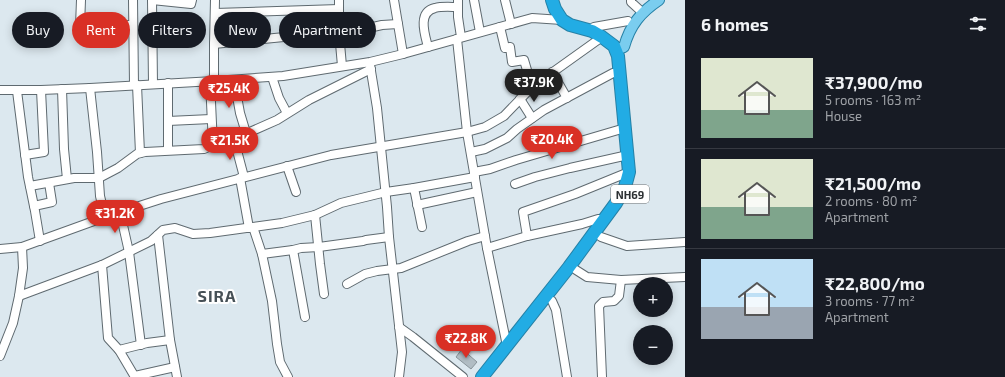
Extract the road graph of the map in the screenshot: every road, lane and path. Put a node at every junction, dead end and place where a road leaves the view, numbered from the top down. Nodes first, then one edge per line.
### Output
1 (81, 0) edge
2 (133, 0) edge
3 (152, 0) edge
4 (192, 0) edge
5 (215, 0) edge
6 (339, 0) edge
7 (394, 0) edge
8 (474, 0) edge
9 (505, 0) edge
10 (552, 0) edge
11 (559, 0) edge
12 (630, 0) edge
13 (647, 0) edge
14 (659, 0) edge
15 (434, 4) edge
16 (458, 4) edge
17 (338, 9) junction
18 (640, 10) junction
19 (214, 12) edge
20 (245, 12) edge
21 (338, 12) edge
22 (562, 20) junction
23 (628, 21) junction
24 (398, 24) junction
25 (511, 24) junction
26 (133, 25) junction
27 (376, 26) edge
28 (500, 27) junction
29 (594, 27) junction
30 (480, 32) junction
31 (602, 37) junction
32 (459, 38) junction
33 (214, 44) edge
34 (428, 47) junction
35 (340, 48) edge
36 (621, 48) junction
37 (403, 54) junction
38 (342, 66) junction
39 (370, 66) junction
40 (552, 72) junction
41 (620, 72) junction
42 (272, 77) junction
43 (234, 80) junction
44 (212, 81) junction
45 (168, 83) junction
46 (153, 84) junction
47 (135, 85) junction
48 (532, 87) junction
49 (90, 88) junction
50 (62, 89) junction
51 (0, 90) edge
52 (41, 90) junction
53 (17, 91) junction
54 (567, 98) junction
55 (520, 99) junction
56 (287, 113) junction
57 (532, 118) junction
58 (212, 119) junction
59 (168, 122) junction
60 (625, 128) junction
61 (467, 132) junction
62 (246, 133) junction
63 (234, 139) junction
64 (213, 145) junction
65 (380, 147) junction
66 (168, 150) junction
67 (471, 152) junction
68 (140, 154) junction
69 (25, 155) junction
70 (628, 155) junction
71 (287, 166) junction
72 (628, 172) junction
73 (474, 174) junction
74 (99, 178) junction
75 (242, 178) junction
76 (67, 179) junction
77 (49, 183) junction
78 (515, 184) dead end
79 (30, 186) junction
80 (414, 188) junction
81 (296, 192) dead end
82 (386, 192) junction
83 (477, 192) junction
84 (417, 205) junction
85 (34, 206) junction
86 (120, 212) junction
87 (315, 215) junction
88 (105, 217) junction
89 (604, 220) junction
90 (422, 227) dead end
91 (251, 228) junction
92 (158, 235) junction
93 (485, 236) junction
94 (527, 236) junction
95 (389, 237) junction
96 (601, 237) junction
97 (40, 241) junction
98 (685, 242) edge
99 (22, 247) junction
100 (319, 247) junction
101 (487, 248) junction
102 (0, 250) edge
103 (293, 250) junction
104 (129, 252) junction
105 (262, 254) junction
106 (102, 265) junction
107 (392, 269) junction
108 (576, 270) junction
109 (685, 277) edge
110 (620, 280) junction
111 (347, 284) dead end
112 (324, 294) dead end
113 (19, 296) junction
114 (552, 301) junction
115 (305, 317) dead end
116 (399, 327) junction
117 (170, 340) junction
118 (141, 345) junction
119 (507, 346) junction
120 (119, 350) junction
121 (0, 356) edge
122 (175, 367) junction
123 (135, 376) edge
124 (177, 377) edge
125 (288, 377) edge
126 (399, 377) edge
127 (463, 377) edge
128 (482, 377) edge
129 (490, 377) edge
130 (567, 377) edge
131 (602, 377) edge

1 - 26 street
2 - 26 street
3 - 4 street
3 - 46 street
5 - 19 street
6 - 17 street
7 - 24 street
8 - 30 street
9 - 25 street
10 - 22 highway
11 - 29 highway
12 - 18 street
13 - 18 main road
14 - 18 main road
15 - 16 street
15 - 34 street
16 - 32 street
17 - 20 street
17 - 21 street
18 - 23 main road
18 - 36 main road
22 - 25 street
22 - 31 highway, NH69
23 - 29 street
23 - 36 main road
24 - 27 street
24 - 37 street
25 - 28 street
26 - 47 street
28 - 30 street
28 - 48 street
29 - 36 highway
30 - 32 street
31 - 40 street
31 - 41 highway, NH69
32 - 34 street
32 - 61 street
33 - 44 street
34 - 37 street
35 - 38 street
36 - 96 highway, NH69
37 - 39 street
38 - 39 street
38 - 42 street
39 - 56 street
39 - 65 street
40 - 48 street
40 - 54 street
41 - 54 street
41 - 60 highway, NH69
42 - 43 street
42 - 56 street
43 - 44 street
43 - 62 street
44 - 45 street
44 - 58 street
45 - 46 street
45 - 59 street
46 - 47 street
47 - 49 street
47 - 68 street
48 - 55 street
49 - 50 street
49 - 74 street
50 - 52 street
50 - 76 street
51 - 53 street
52 - 53 street
52 - 69 street
53 - 69 street
54 - 57 street
55 - 57 street
55 - 61 street
56 - 62 street
57 - 67 street
58 - 59 street
58 - 64 street
59 - 66 street
60 - 70 highway, NH69
60 - 73 street
61 - 65 street
61 - 67 street
62 - 63 street
63 - 64 street
63 - 75 street
64 - 66 street
65 - 71 street
65 - 82 street
66 - 68 street
67 - 73 street
68 - 74 street
69 - 79 street
70 - 72 highway, NH69
70 - 78 street
71 - 75 street
71 - 81 street
72 - 89 highway, NH69
72 - 94 street
73 - 80 street
73 - 83 street
74 - 76 street
74 - 88 street
75 - 86 street
75 - 91 street
76 - 77 street
77 - 79 street
77 - 85 street
79 - 85 street
80 - 82 street
80 - 84 street
82 - 87 street
82 - 95 street
83 - 84 street
83 - 93 street
84 - 90 street
85 - 97 street
86 - 88 street
86 - 104 street
87 - 91 street
87 - 100 street
88 - 97 street
89 - 94 street
89 - 119 highway, NH69
91 - 92 street
91 - 105 street
92 - 104 street
92 - 117 street
93 - 101 street
93 - 107 street
94 - 101 street
95 - 100 street
95 - 107 street
96 - 98 street
96 - 108 highway, NH69
97 - 99 street
99 - 102 street
99 - 113 street
100 - 103 street
100 - 112 street
101 - 119 street
103 - 105 street
103 - 115 street
104 - 106 street
104 - 118 street
105 - 125 street
106 - 113 street
106 - 120 street
107 - 111 street
107 - 116 street
108 - 110 street
108 - 114 highway, NH69
109 - 110 street
110 - 131 street
113 - 121 street
114 - 129 highway, NH69
114 - 130 street
116 - 126 street
116 - 127 street
117 - 118 street
117 - 122 street
118 - 120 street
119 - 128 highway, NH69
120 - 123 street
122 - 123 street
122 - 124 street

